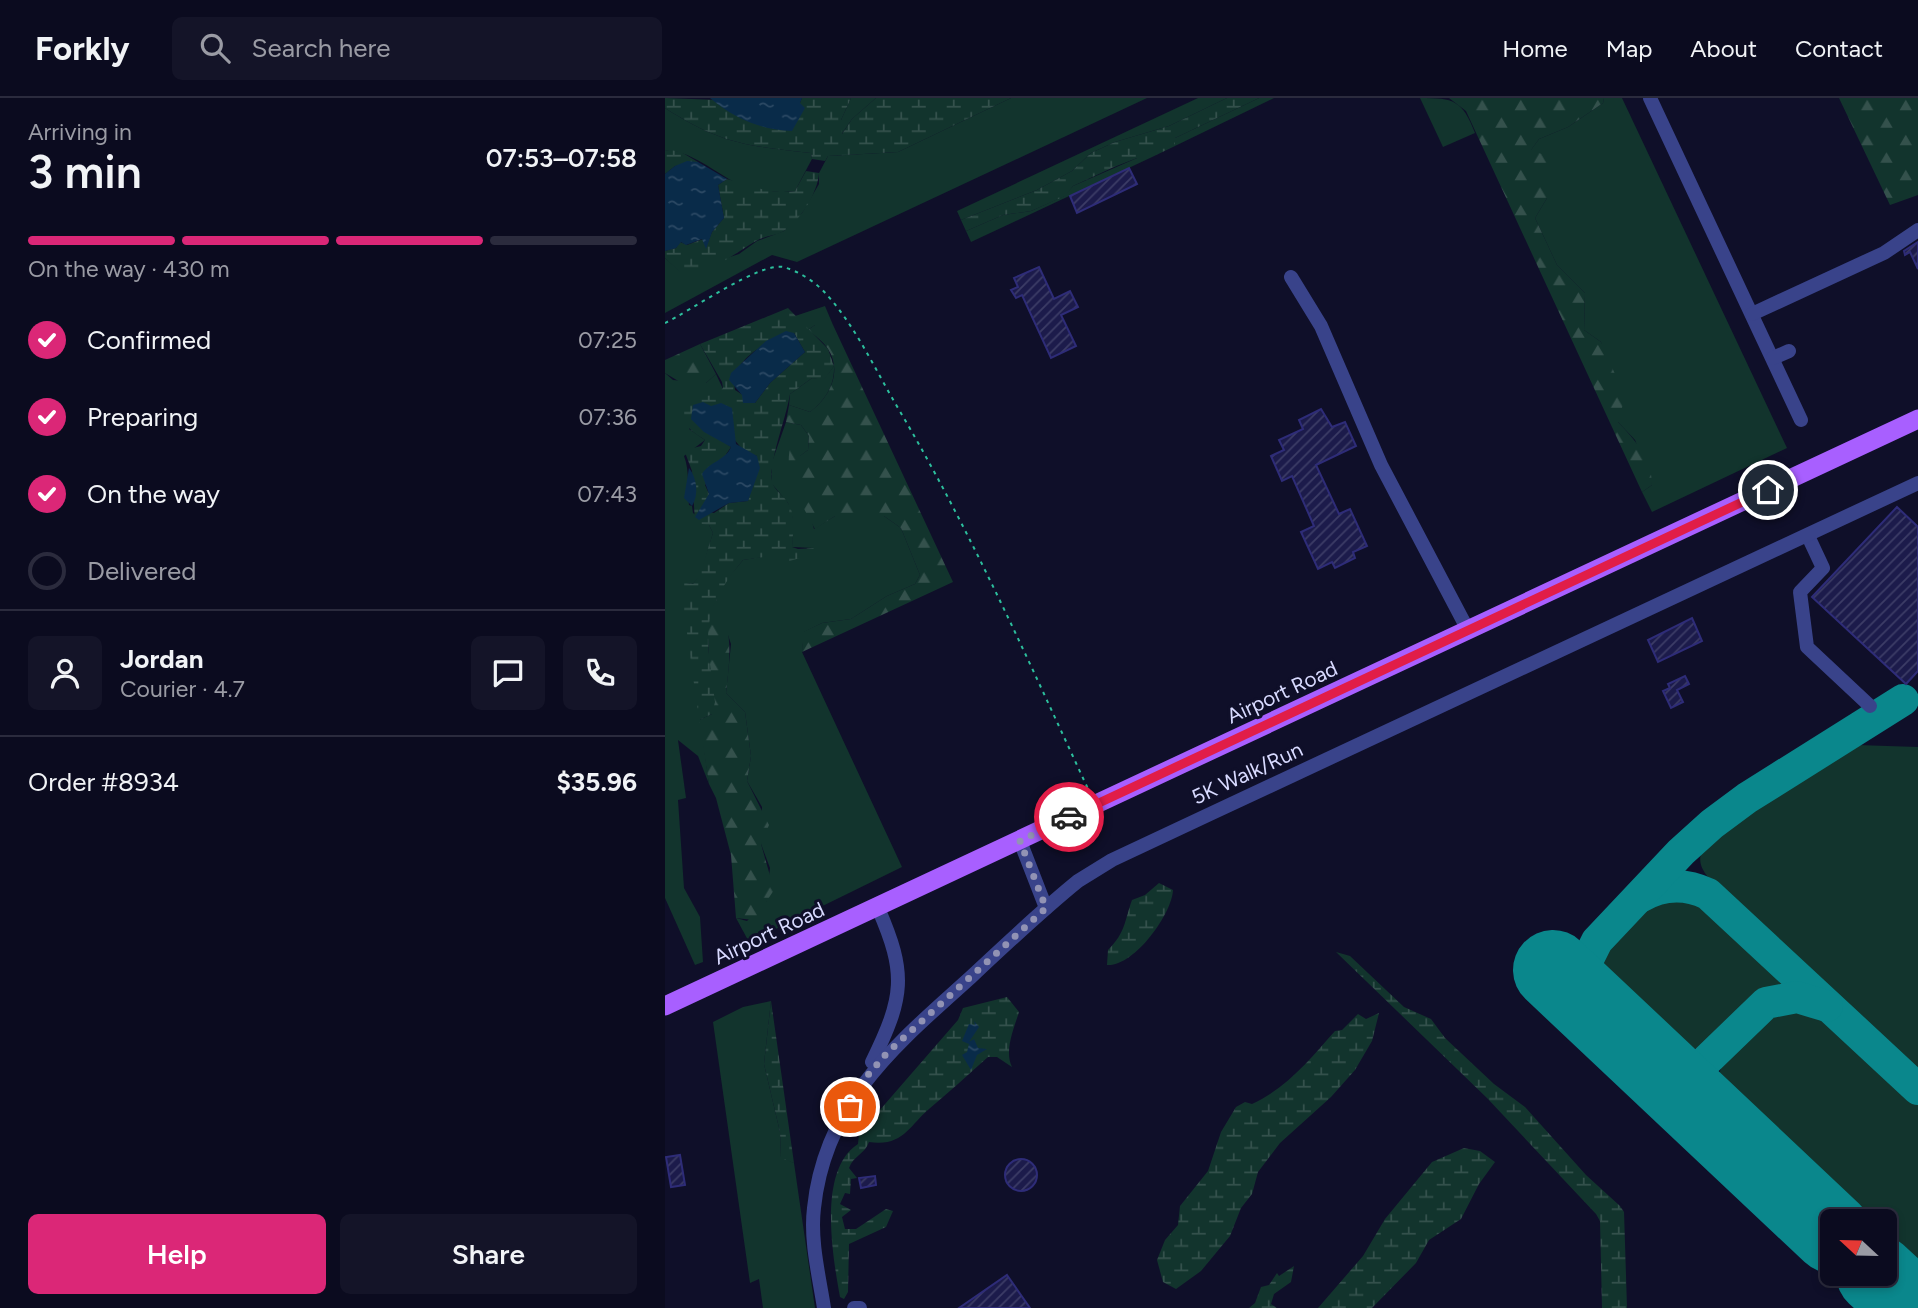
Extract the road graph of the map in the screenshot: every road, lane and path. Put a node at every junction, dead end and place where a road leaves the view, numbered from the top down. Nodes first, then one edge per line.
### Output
1 (1650, 98) edge
2 (1918, 230) edge
3 (1291, 277) dead end
4 (1752, 314) junction
5 (665, 323) edge
6 (1789, 351) dead end
7 (1773, 358) junction
8 (1918, 419) edge
9 (1801, 420) dead end
10 (1918, 483) edge
11 (1808, 536) junction
12 (1468, 630) junction
13 (1870, 706) dead end
14 (1095, 805) junction
15 (1020, 841) junction
16 (878, 908) junction
17 (1046, 908) junction
18 (665, 1006) edge
19 (862, 1082) junction
20 (824, 1308) edge
21 (855, 1308) edge
22 (860, 1308) edge

1 - 4 lane
2 - 4 lane
3 - 12 lane
4 - 7 lane
5 - 14 path
6 - 7 lane
7 - 9 lane
8 - 12 main road, Airport Road
10 - 11 lane, 5K Walk/Run
11 - 13 lane
11 - 17 lane, 5K Walk/Run
12 - 14 main road, Airport Road
14 - 15 main road, Airport Road
15 - 16 main road, Airport Road
15 - 17 lane
16 - 18 main road, Airport Road
16 - 19 lane
17 - 19 lane, 5K Walk/Run
19 - 20 lane, 5K Walk/Run
21 - 22 lane

